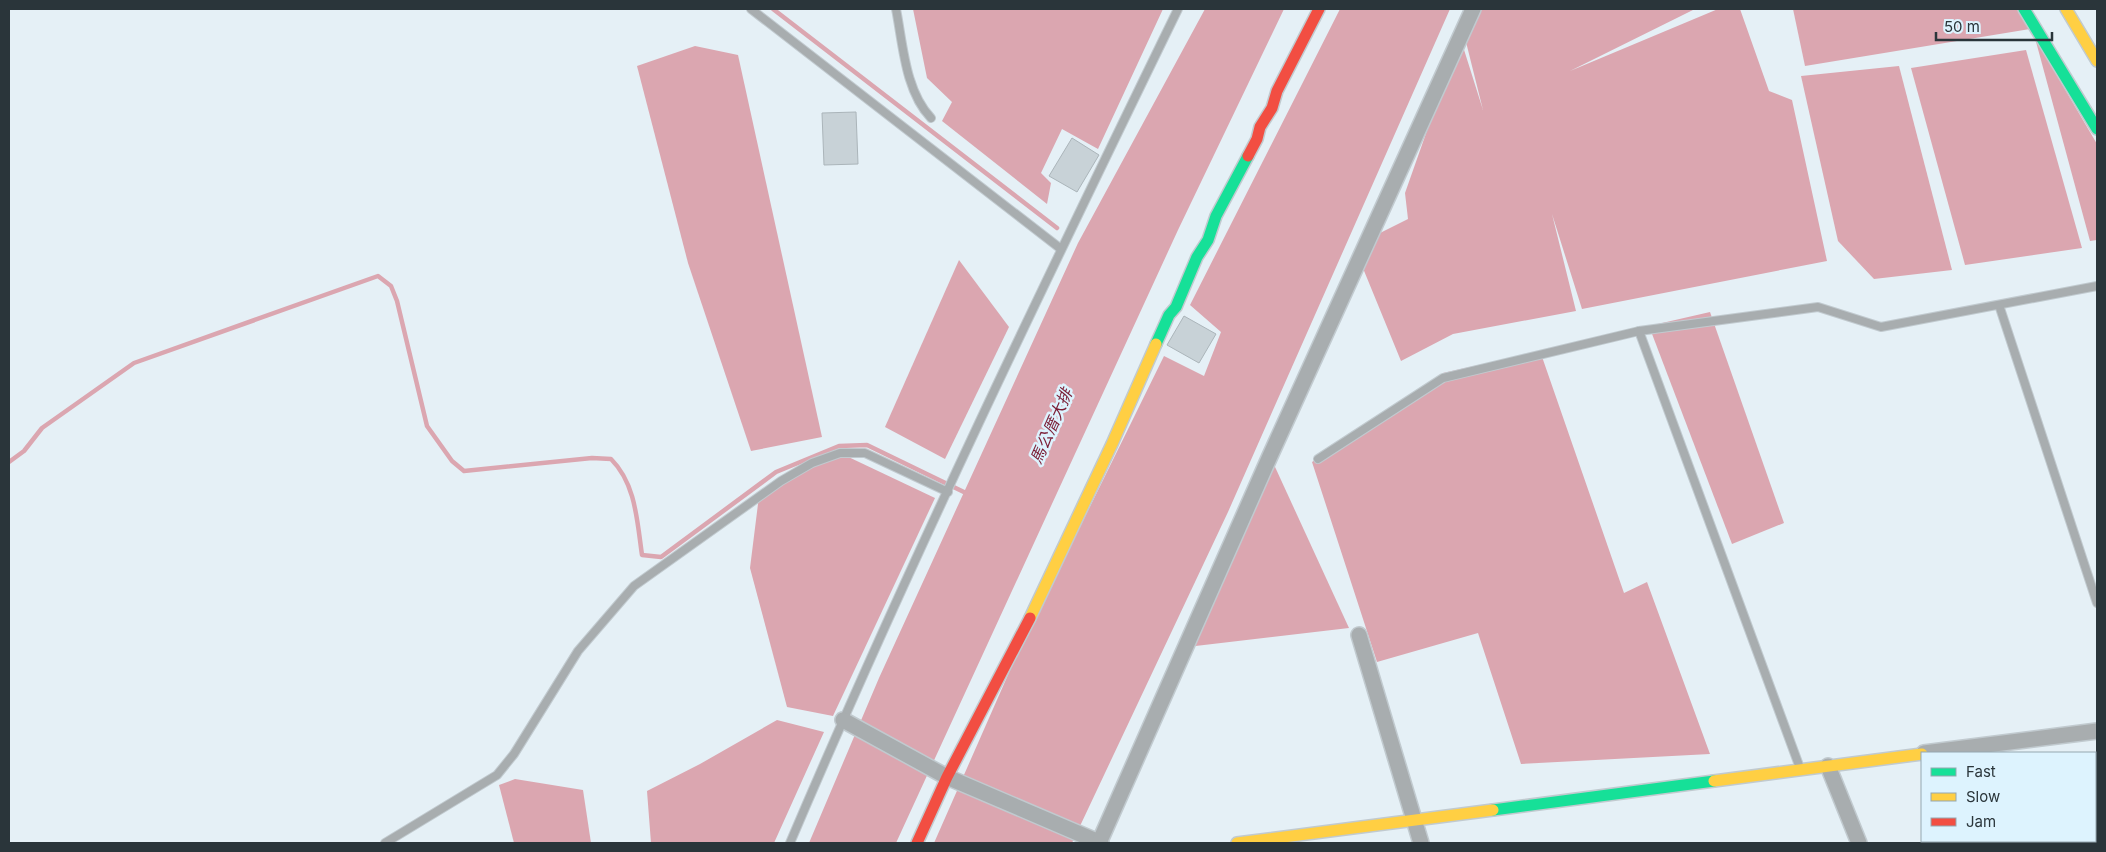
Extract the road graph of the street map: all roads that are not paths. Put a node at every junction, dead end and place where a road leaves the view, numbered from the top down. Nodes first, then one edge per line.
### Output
1 (751, 9) edge
2 (896, 9) edge
3 (1178, 9) edge
4 (1319, 9) edge
5 (1473, 9) edge
6 (2024, 9) edge
7 (2066, 9) edge
8 (2097, 61) edge
9 (931, 118) dead end
10 (2097, 129) edge
11 (1061, 249) junction
12 (2097, 286) edge
13 (1999, 305) junction
14 (1638, 331) junction
15 (1318, 459) dead end
16 (948, 492) junction
17 (2097, 604) edge
18 (1360, 635) dead end
19 (843, 720) junction
20 (2097, 731) edge
21 (1931, 752) edge
22 (1921, 753) edge
23 (1828, 766) junction
24 (1800, 769) junction
25 (947, 777) junction
26 (1414, 820) junction
27 (386, 843) edge
28 (790, 843) edge
29 (917, 843) edge
30 (1100, 843) edge
31 (1237, 843) edge
32 (1422, 843) edge
33 (1860, 843) edge

1 - 11 lane
2 - 9 lane
3 - 11 lane
4 - 25 main road
5 - 30 street
6 - 10 main road
7 - 8 main road
11 - 16 lane
12 - 13 lane
13 - 14 lane
13 - 17 lane
14 - 15 lane
14 - 24 lane
16 - 19 lane
16 - 27 lane
18 - 26 street
19 - 25 street
19 - 28 lane
20 - 21 street
22 - 23 main road
23 - 24 main road
23 - 33 street
24 - 26 main road
25 - 29 main road
25 - 30 street
26 - 31 main road
26 - 32 street

